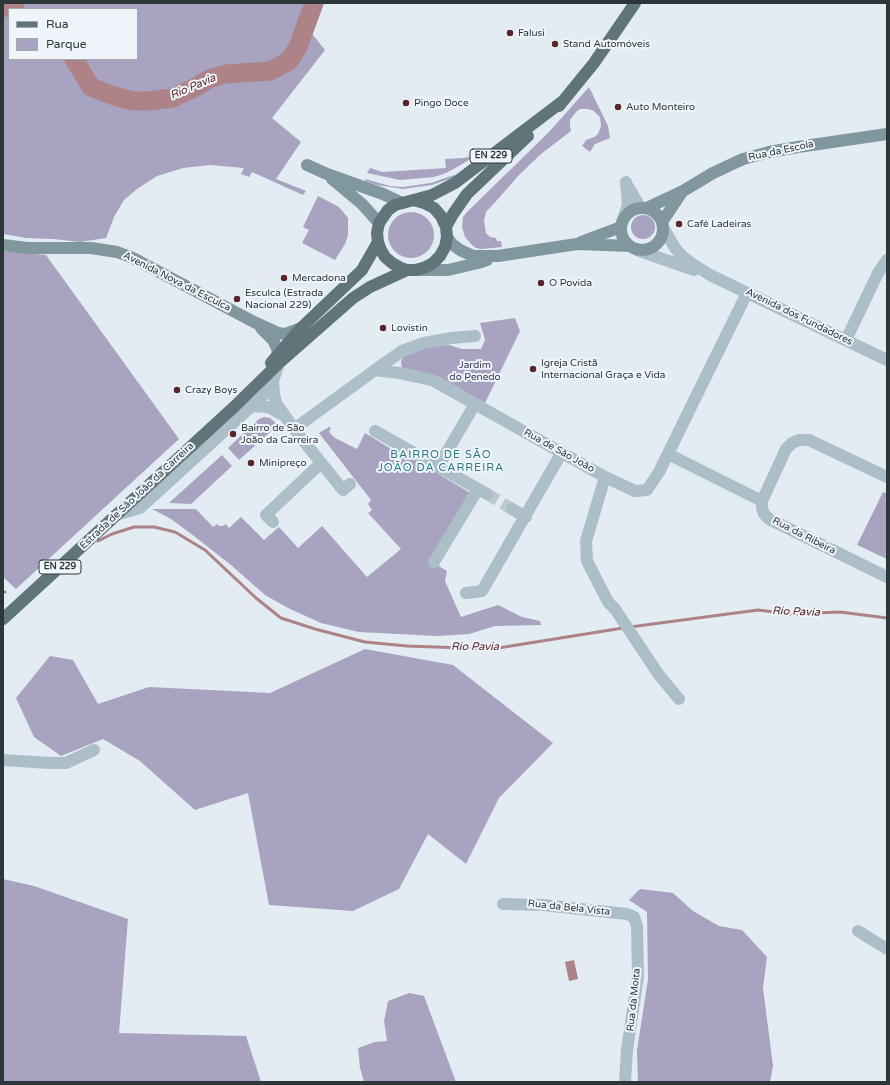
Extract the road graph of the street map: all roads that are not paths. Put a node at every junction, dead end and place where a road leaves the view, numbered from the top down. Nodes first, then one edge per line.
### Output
1 (635, 3) edge
2 (563, 101) junction
3 (887, 134) edge
4 (307, 165) dead end
5 (327, 174) junction
6 (683, 191) junction
7 (408, 202) junction
8 (644, 208) junction
9 (379, 223) junction
10 (622, 224) junction
11 (663, 225) junction
12 (446, 232) junction
13 (378, 242) junction
14 (577, 244) junction
15 (3, 245) edge
16 (634, 248) junction
17 (498, 256) junction
18 (887, 260) edge
19 (412, 270) junction
20 (710, 275) junction
21 (747, 293) junction
22 (254, 322) junction
23 (301, 328) junction
24 (475, 336) dead end
25 (846, 340) junction
26 (887, 360) edge
27 (277, 361) junction
28 (375, 370) junction
29 (273, 381) junction
30 (475, 404) junction
31 (251, 406) junction
32 (284, 416) junction
33 (294, 429) junction
34 (375, 431) dead end
35 (562, 452) junction
36 (668, 454) junction
37 (321, 463) junction
38 (438, 467) junction
39 (605, 477) junction
40 (887, 478) edge
41 (350, 484) dead end
42 (762, 501) junction
43 (512, 509) tunnel mouth
44 (116, 515) junction
45 (526, 518) junction
46 (273, 522) dead end
47 (434, 562) dead end
48 (887, 578) edge
49 (466, 593) dead end
50 (3, 619) edge
51 (679, 699) dead end
52 (94, 750) dead end
53 (3, 760) edge
54 (503, 904) dead end
55 (634, 917) joint
56 (858, 931) dead end
57 (887, 949) edge
58 (625, 1082) edge

1 - 2 main road, EN 229
2 - 7 main road, EN 229
2 - 12 main road, EN 229
3 - 6 street, Rua da Escola
4 - 5 street
5 - 7 street
5 - 9 street
6 - 8 street, Rua da Escola
6 - 11 street
7 - 9 main road, EN 229
7 - 12 main road
8 - 10 street
8 - 10 street
8 - 11 street
9 - 13 main road, EN 229
10 - 14 street
10 - 16 street
11 - 16 street
11 - 20 street, Avenida dos Fundadores
12 - 17 street
12 - 19 main road, EN 229
13 - 19 main road
13 - 23 main road, Estrada de São João da Carreira / EN 229
14 - 16 street
14 - 17 street
15 - 22 street, Avenida Nova da Esculca
16 - 20 street, Avenida dos Fundadores
17 - 19 street
18 - 25 street
19 - 27 main road, Estrada de São João da Carreira / EN 229
20 - 21 street, Avenida dos Fundadores
21 - 25 street, Avenida dos Fundadores
21 - 36 street, Rua de São João
22 - 23 street, Avenida Nova da Esculca
22 - 27 street, Avenida Nova da Esculca
23 - 27 main road, Estrada de São João da Carreira / EN 229
24 - 28 street
25 - 26 street, Avenida dos Fundadores
27 - 29 street
27 - 44 main road, Estrada de São João da Carreira / EN 229
28 - 30 street, Rua de São João
28 - 33 street
29 - 31 street
29 - 32 street
30 - 35 street, Rua de São João
30 - 38 street
31 - 32 street
31 - 44 street
32 - 33 street
33 - 37 street
34 - 38 street
35 - 39 street, Rua de São João
35 - 45 street
36 - 39 street, Rua de São João
36 - 42 street
37 - 41 street
37 - 46 street
38 - 47 street
39 - 51 street
40 - 42 street
42 - 48 street, Rua da Ribeira
43 - 45 street
44 - 50 main road, Estrada de São João da Carreira / EN 229
45 - 49 street
52 - 53 street
54 - 55 street, Rua da Bela Vista
55 - 58 street, Rua da Moita
56 - 57 street

